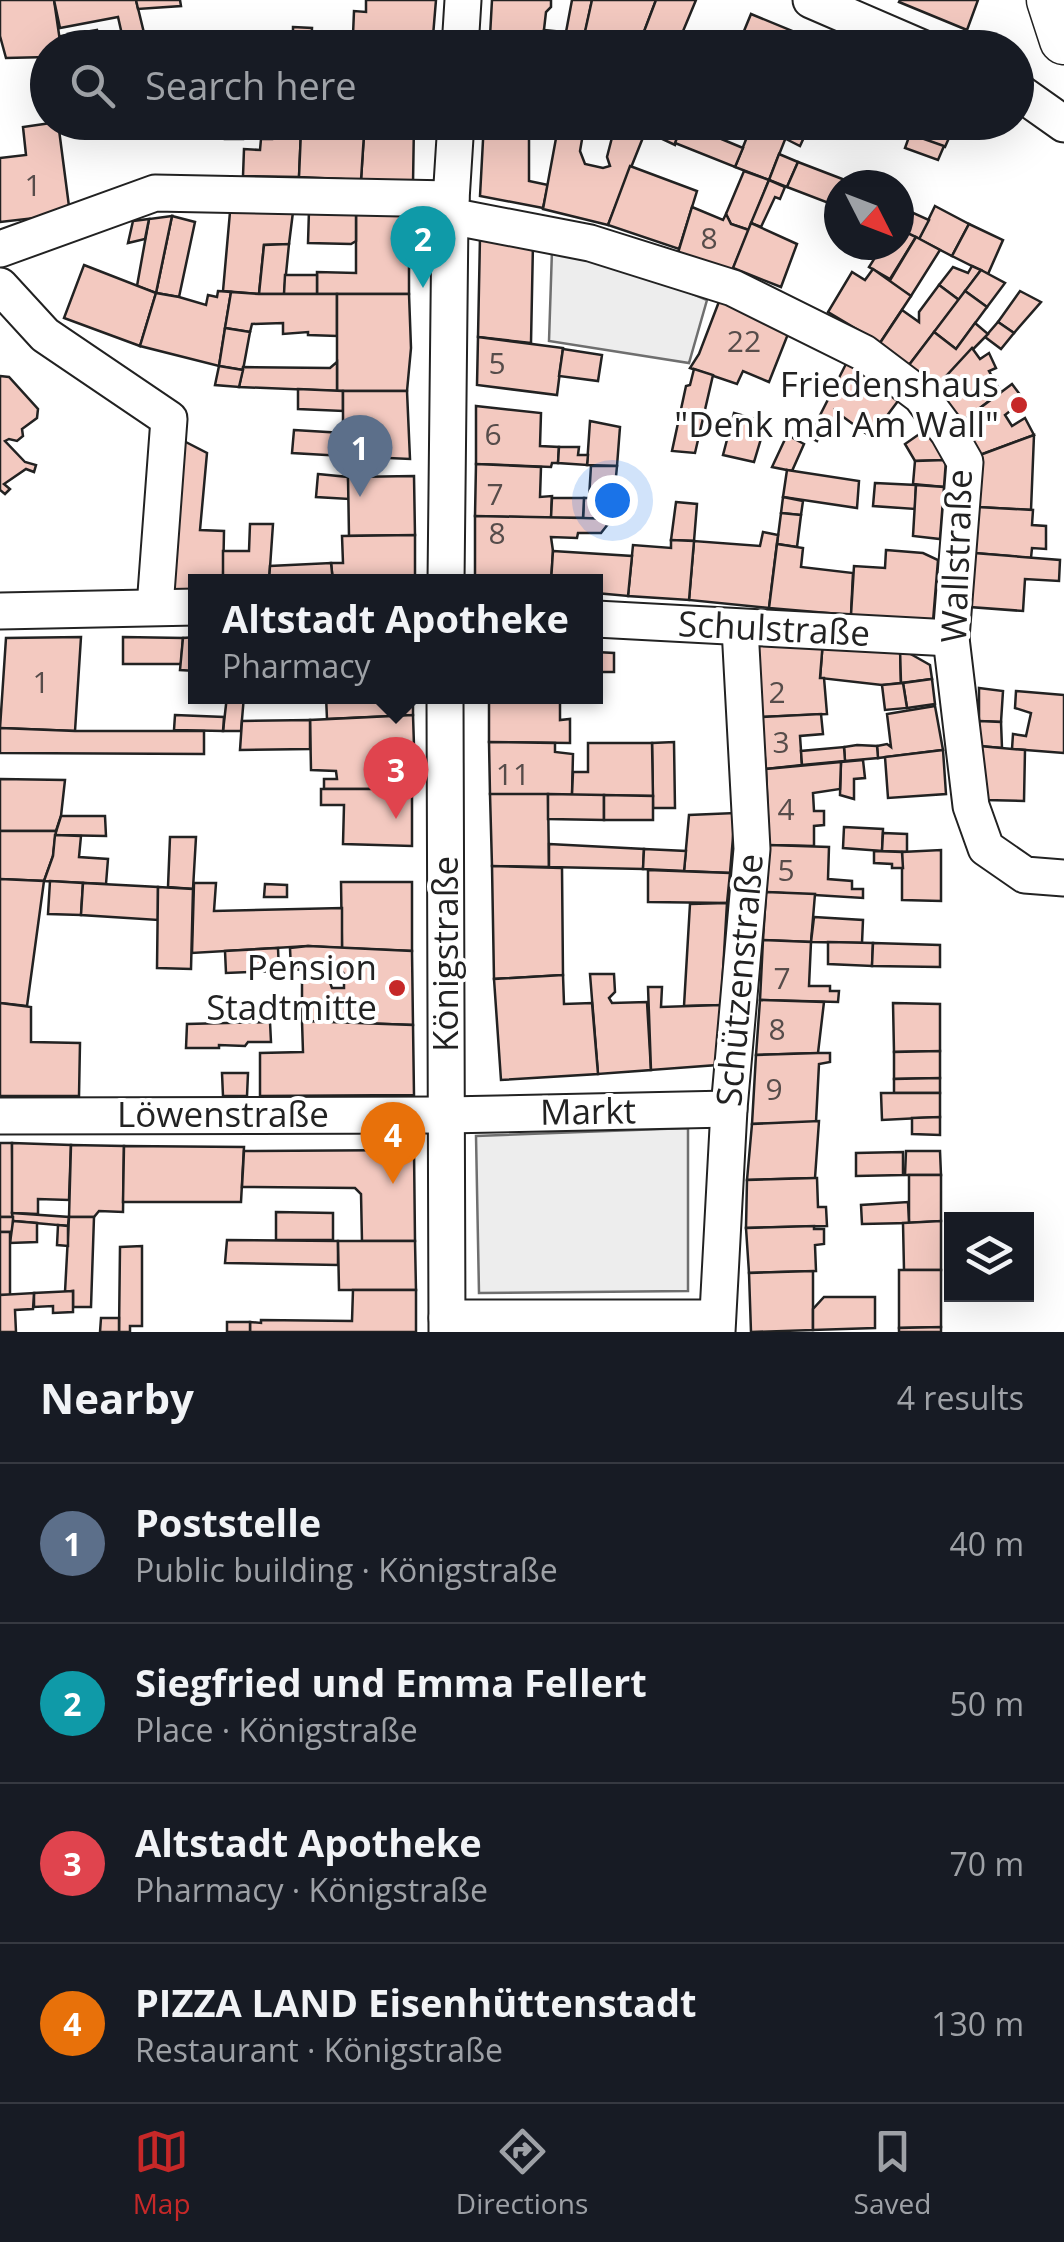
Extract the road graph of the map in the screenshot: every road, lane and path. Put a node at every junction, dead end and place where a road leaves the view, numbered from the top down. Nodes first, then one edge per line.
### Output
1 (463, 0) edge
2 (812, 0) edge
3 (1050, 0) edge
4 (461, 30) edge
5 (881, 30) edge
6 (1064, 40) edge
7 (1034, 103) edge
8 (1064, 124) edge
9 (455, 140) edge
10 (451, 208) junction
11 (0, 249) edge
12 (0, 286) edge
13 (446, 574) edge
14 (154, 607) junction
15 (188, 607) edge
16 (0, 611) edge
17 (603, 619) edge
18 (740, 628) junction
19 (951, 638) junction
20 (445, 704) edge
21 (1064, 878) edge
22 (729, 1109) junction
23 (446, 1115) junction
24 (0, 1116) edge
25 (448, 1325) edge
26 (716, 1325) edge

1 - 4 street
2 - 5 street
3 - 6 main road
7 - 8 street
9 - 10 street
10 - 11 street, Wallstraße
10 - 13 street
10 - 19 street, Wallstraße
12 - 14 street
14 - 15 street
14 - 16 street
17 - 18 street, Schulstraße
18 - 19 street, Schulstraße
18 - 22 street, Schützenstraße
19 - 21 street, Wallstraße
20 - 23 street, Königstraße
22 - 23 street, Markt
22 - 26 street, Schützenstraße
23 - 24 street, Löwenstraße
23 - 25 street, Königstraße
25 - 26 street

